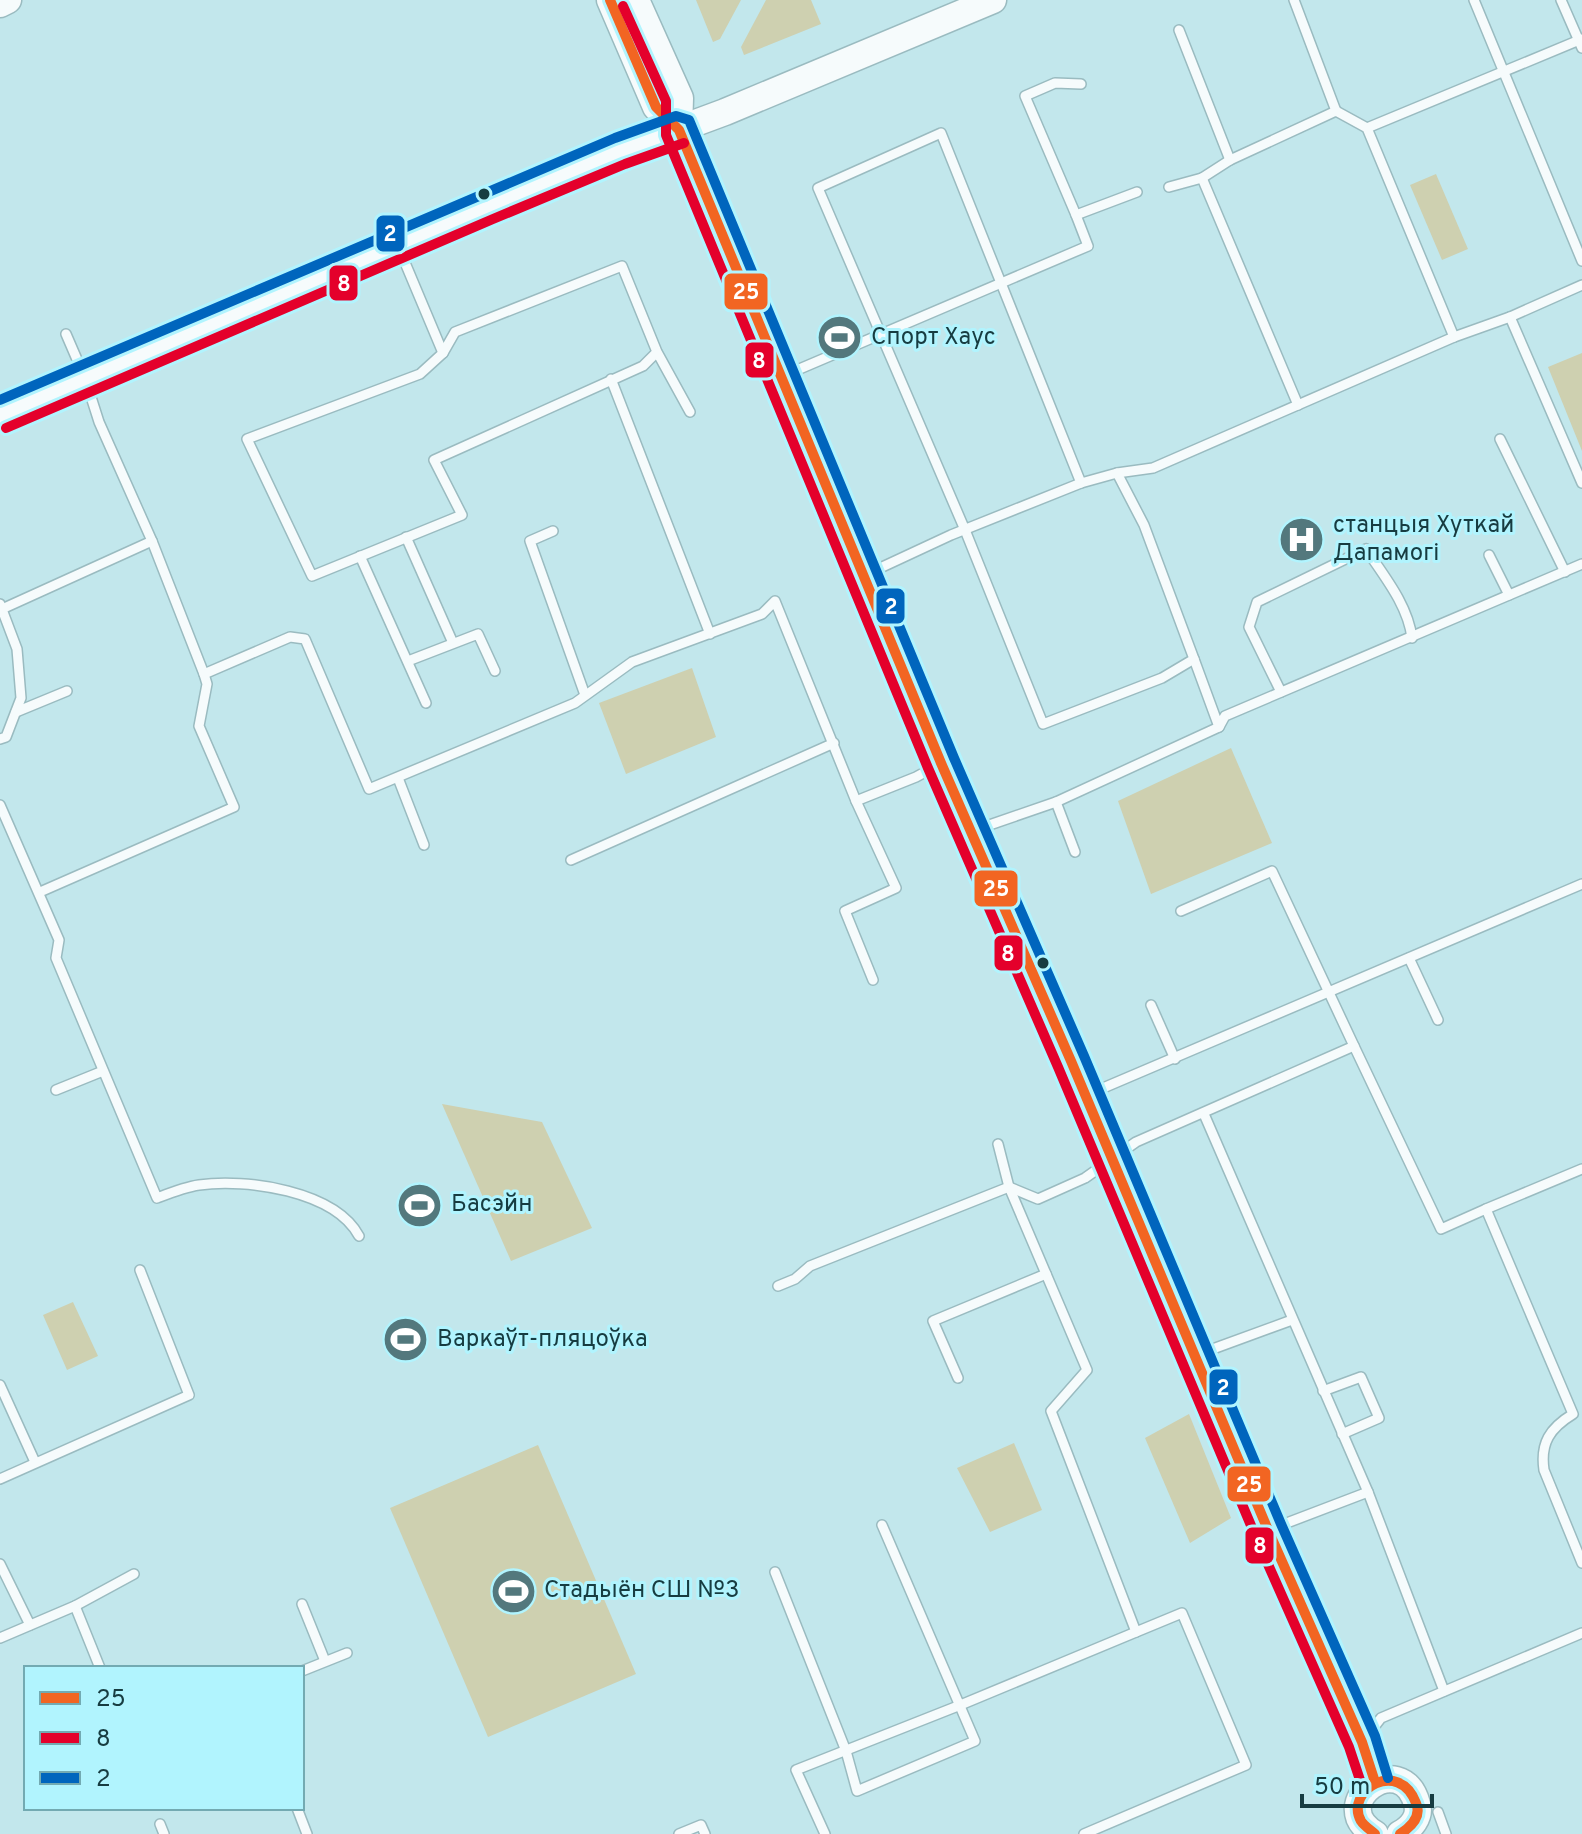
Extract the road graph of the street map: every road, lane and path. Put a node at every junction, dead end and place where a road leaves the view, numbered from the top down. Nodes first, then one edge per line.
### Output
1 (8, 0) edge
2 (610, 0) edge
3 (636, 0) edge
4 (993, 0) edge
5 (1294, 0) edge
6 (1474, 0) edge
7 (1561, 0) edge
8 (0, 4) edge
9 (1179, 30) dead end
10 (1581, 42) edge
11 (1504, 71) junction
12 (1081, 84) dead end
13 (1336, 111) junction
14 (1367, 128) junction
15 (679, 130) junction
16 (1230, 160) junction
17 (1202, 178) junction
18 (1169, 187) dead end
19 (1137, 192) dead end
20 (1076, 215) junction
21 (397, 245) junction
22 (1582, 261) edge
23 (1002, 283) junction
24 (1582, 285) edge
25 (1510, 317) junction
26 (66, 334) dead end
27 (880, 334) junction
28 (1454, 337) junction
29 (657, 352) junction
30 (443, 353) junction
31 (780, 377) junction
32 (85, 378) junction
33 (611, 379) junction
34 (1298, 405) junction
35 (690, 412) dead end
36 (0, 415) edge
37 (1500, 439) dead end
38 (1117, 473) junction
39 (1081, 483) junction
40 (1582, 483) edge
41 (965, 530) junction
42 (553, 531) dead end
43 (406, 537) junction
44 (152, 541) junction
45 (1489, 555) dead end
46 (360, 556) junction
47 (1582, 564) edge
48 (1565, 572) junction
49 (865, 575) junction
50 (1509, 595) junction
51 (1, 606) edge
52 (710, 634) junction
53 (1412, 638) junction
54 (453, 643) junction
55 (1194, 659) junction
56 (408, 661) junction
57 (495, 671) dead end
58 (204, 674) junction
59 (67, 691) dead end
60 (1281, 692) junction
61 (585, 695) junction
62 (426, 703) dead end
63 (16, 712) junction
64 (1219, 727) junction
65 (0, 739) edge
66 (834, 743) junction
67 (941, 763) junction
68 (398, 778) junction
69 (856, 801) junction
70 (1056, 802) junction
71 (0, 805) edge
72 (971, 831) junction
73 (424, 845) dead end
74 (1075, 852) dead end
75 (571, 860) dead end
76 (1582, 884) edge
77 (40, 892) junction
78 (1181, 911) dead end
79 (1409, 958) junction
80 (873, 980) dead end
81 (1329, 992) junction
82 (1151, 1005) dead end
83 (1438, 1020) dead end
84 (1354, 1046) junction
85 (1175, 1059) junction
86 (103, 1071) junction
87 (56, 1090) dead end
88 (1086, 1096) junction
89 (1204, 1114) junction
90 (998, 1144) dead end
91 (1112, 1161) junction
92 (1582, 1169) edge
93 (1009, 1187) junction
94 (1486, 1209) junction
95 (359, 1236) dead end
96 (140, 1270) dead end
97 (1046, 1274) junction
98 (778, 1286) dead end
99 (1292, 1320) junction
100 (1195, 1355) junction
101 (958, 1378) dead end
102 (0, 1385) edge
103 (1323, 1391) junction
104 (1577, 1412) edge
105 (1342, 1434) junction
106 (35, 1462) junction
107 (0, 1479) edge
108 (1368, 1492) junction
109 (882, 1525) dead end
110 (1268, 1530) junction
111 (1582, 1563) edge
112 (0, 1564) edge
113 (775, 1572) dead end
114 (134, 1574) dead end
115 (302, 1604) dead end
116 (75, 1606) junction
117 (30, 1625) junction
118 (1136, 1632) junction
119 (1582, 1633) edge
120 (0, 1638) edge
121 (347, 1653) dead end
122 (325, 1661) junction
123 (99, 1666) edge
124 (304, 1670) edge
125 (1444, 1691) junction
126 (958, 1706) junction
127 (1362, 1742) junction
128 (846, 1751) junction
129 (1375, 1782) junction
130 (298, 1810) edge
131 (1438, 1812) dead end
132 (1368, 1832) edge
133 (307, 1834) edge
134 (679, 1834) edge
135 (705, 1834) edge
136 (825, 1834) edge
137 (1084, 1834) edge
138 (1400, 1834) edge
139 (1446, 1834) edge

1 - 8 main road
2 - 15 main road
3 - 15 main road
4 - 15 main road
5 - 13 lane
6 - 11 lane
7 - 10 lane
9 - 16 lane
10 - 11 lane
11 - 14 lane
11 - 22 lane
12 - 20 lane
13 - 14 lane
13 - 16 lane
14 - 28 lane
15 - 21 main road
15 - 31 main road
16 - 17 lane
17 - 18 lane
17 - 34 lane
19 - 20 lane
20 - 23 lane
21 - 30 lane
21 - 32 main road
23 - 27 lane
23 - 27 lane
23 - 39 lane
24 - 25 lane
25 - 28 lane
25 - 40 lane
26 - 32 lane
27 - 31 lane
27 - 41 lane
28 - 34 lane
29 - 30 lane
29 - 33 lane
29 - 35 lane
30 - 46 lane
31 - 49 main road
32 - 36 main road
32 - 44 lane
33 - 43 lane
33 - 52 lane
34 - 38 lane
37 - 48 lane
38 - 39 lane
38 - 55 lane
39 - 41 lane
41 - 49 lane
41 - 55 lane
42 - 61 lane
43 - 46 lane
43 - 54 lane
44 - 51 lane
44 - 58 lane
45 - 50 lane
46 - 56 lane
47 - 48 lane
48 - 50 lane
49 - 67 main road
50 - 53 lane
51 - 63 lane
52 - 61 lane
52 - 66 lane
53 - 60 lane
53 - 60 lane
54 - 56 lane
54 - 57 lane
55 - 64 lane
56 - 62 lane
58 - 68 lane
58 - 77 lane
59 - 63 lane
60 - 64 lane
61 - 68 lane
63 - 65 lane
64 - 70 lane
66 - 69 lane
66 - 75 lane
67 - 69 lane
67 - 72 main road
68 - 73 lane
69 - 80 lane
70 - 72 lane
70 - 74 lane
71 - 77 lane
72 - 88 main road
76 - 79 lane
77 - 86 lane
78 - 81 lane
79 - 81 lane
79 - 83 lane
81 - 84 lane
81 - 85 lane
82 - 85 lane
84 - 89 lane
84 - 94 lane
85 - 88 lane
86 - 87 lane
86 - 95 lane
88 - 91 main road
89 - 91 lane
89 - 99 lane
90 - 93 lane
91 - 93 lane
91 - 100 main road
92 - 94 lane
93 - 97 lane
93 - 98 lane
94 - 104 lane
96 - 106 lane
97 - 101 lane
97 - 118 lane
99 - 100 lane
99 - 103 lane
100 - 110 main road
102 - 106 lane
103 - 105 lane
103 - 105 lane
104 - 111 lane
105 - 108 lane
106 - 107 lane
108 - 110 lane
108 - 125 lane
109 - 126 lane
110 - 127 main road
112 - 117 lane
113 - 128 lane
114 - 116 lane
115 - 122 lane
116 - 117 lane
116 - 123 lane
117 - 120 lane
118 - 126 lane
118 - 137 lane
119 - 125 lane
121 - 122 lane
122 - 124 lane
125 - 127 lane
126 - 128 lane
126 - 128 lane
127 - 129 main road
128 - 136 lane
129 - 132 main road
129 - 138 main road
130 - 133 lane
131 - 139 lane
134 - 135 lane

